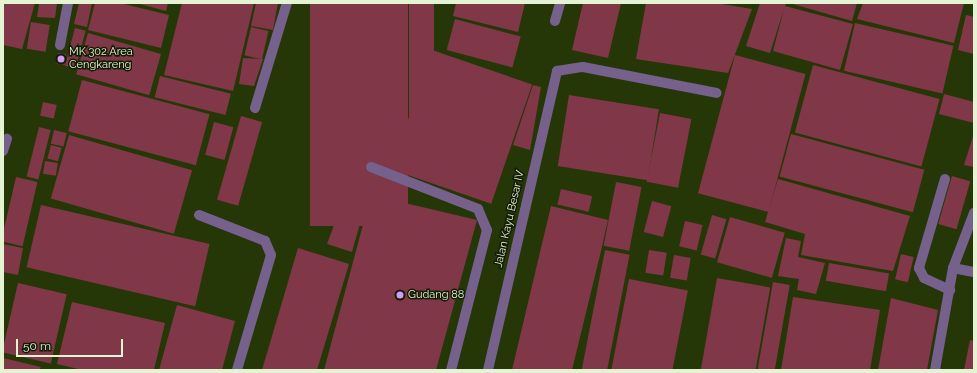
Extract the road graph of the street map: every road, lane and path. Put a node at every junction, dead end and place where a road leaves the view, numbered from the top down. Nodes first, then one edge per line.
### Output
1 (68, 3) edge
2 (287, 3) edge
3 (560, 3) edge
4 (555, 21) dead end
5 (60, 45) dead end
6 (717, 93) dead end
7 (255, 108) dead end
8 (6, 139) dead end
9 (3, 152) edge
10 (371, 167) dead end
11 (945, 179) dead end
12 (974, 212) edge
13 (199, 215) dead end
14 (953, 268) junction
15 (974, 272) edge
16 (950, 290) junction
17 (237, 370) edge
18 (451, 370) edge
19 (488, 370) edge
20 (935, 370) edge

1 - 5 street
2 - 7 street
3 - 4 street
6 - 19 street, Jalan Kayu Besar IV
8 - 9 street
10 - 18 street
11 - 16 street
12 - 14 street
13 - 17 street
14 - 15 street
14 - 16 street
16 - 20 street

